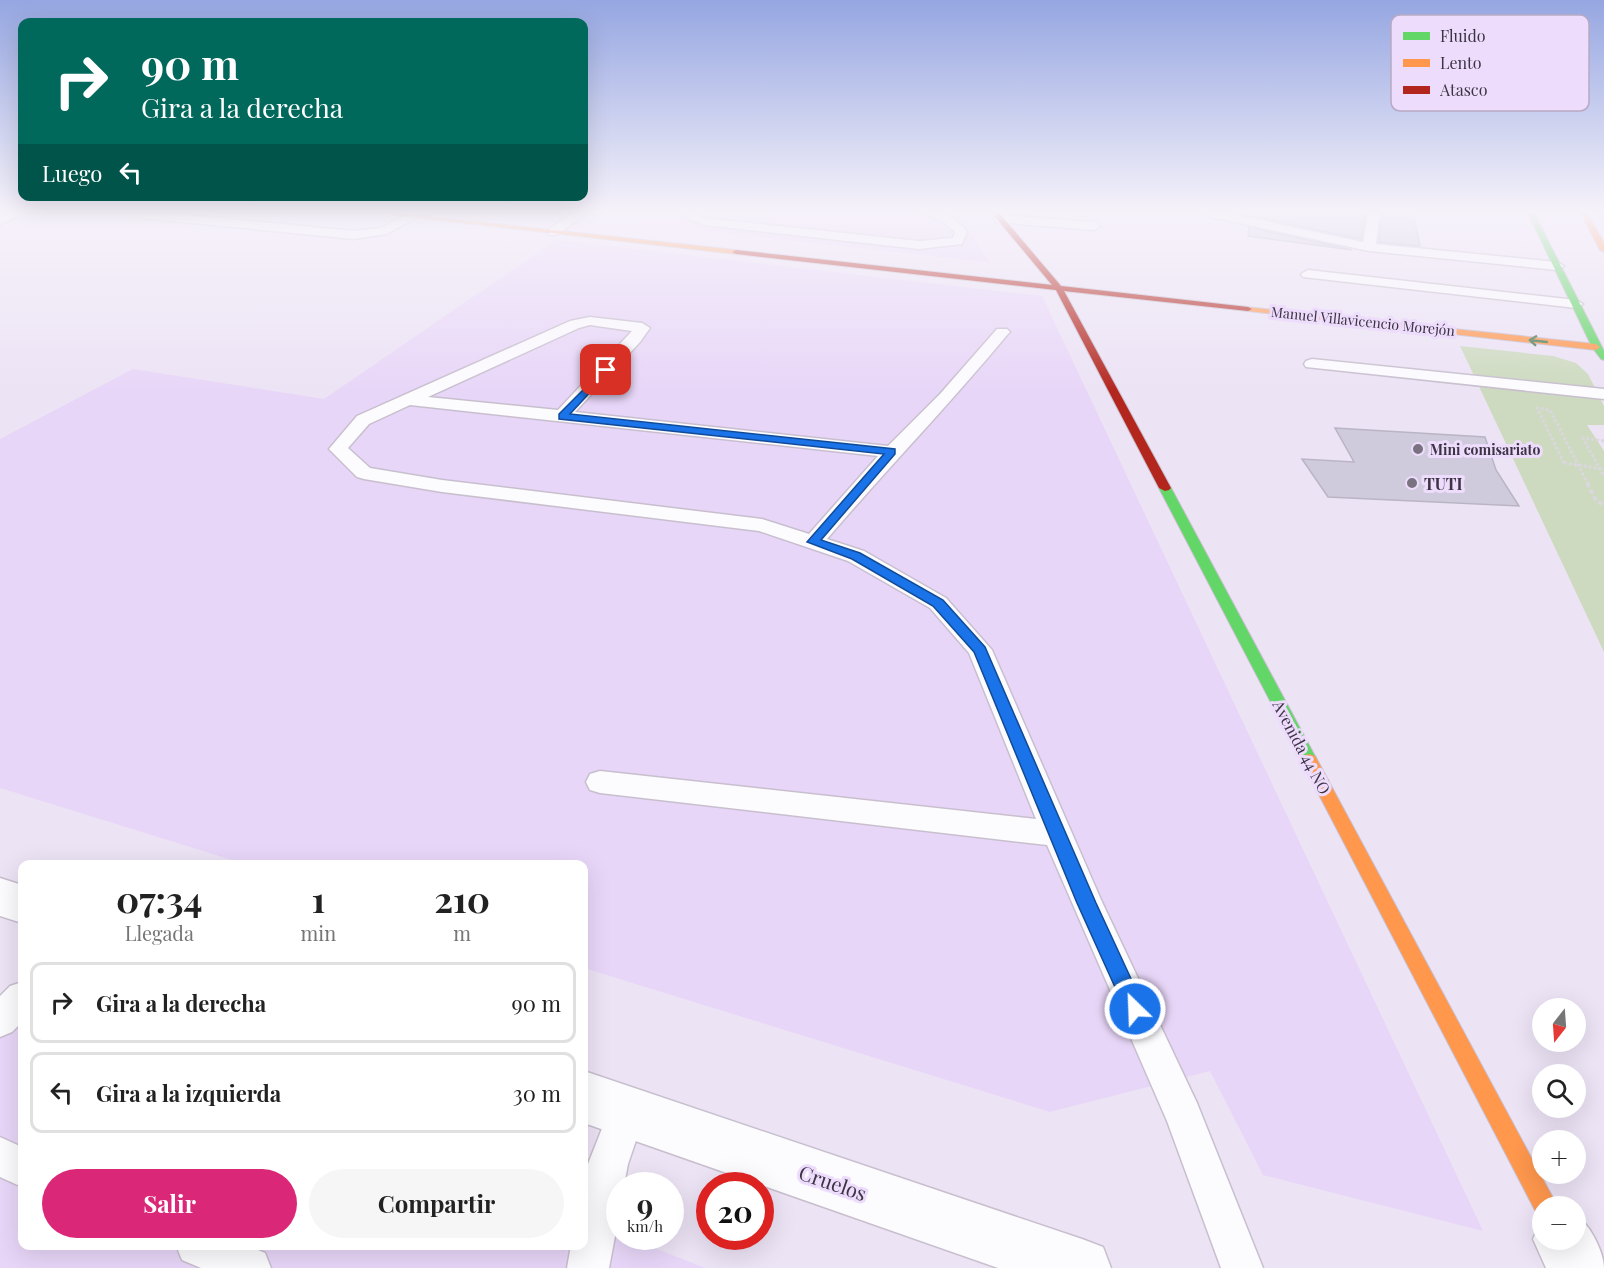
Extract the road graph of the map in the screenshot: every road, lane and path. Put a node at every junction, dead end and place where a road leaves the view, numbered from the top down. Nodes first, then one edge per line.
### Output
1 (916, 272) edge
2 (1045, 272) edge
3 (1560, 272) edge
4 (1308, 273) dead end
5 (1059, 288) junction
6 (1576, 304) junction
7 (1002, 332) dead end
8 (1600, 352) edge
9 (1312, 364) dead end
10 (1604, 394) edge
11 (408, 399) junction
12 (562, 416) junction
13 (1604, 441) edge
14 (892, 452) junction
15 (1604, 469) edge
16 (1604, 477) edge
17 (1604, 504) edge
18 (813, 542) junction
19 (600, 782) dead end
20 (1058, 834) junction
21 (0, 897) edge
22 (18, 903) edge
23 (18, 1002) edge
24 (0, 1020) edge
25 (605, 1104) edge
26 (0, 1157) edge
27 (18, 1165) edge
28 (1540, 1196) edge
29 (209, 1250) edge
30 (1568, 1250) edge
31 (250, 1268) edge
32 (588, 1268) edge
33 (1082, 1268) edge
34 (1242, 1268) edge
35 (1577, 1268) edge

1 - 5 main road, Manuel Villavicencio Morejón
2 - 5 main road, Avenida 44 NO
3 - 6 main road
4 - 6 lane
8 -> 5 main road, Manuel Villavicencio Morejón
5 - 28 main road, Avenida 44 NO
6 - 8 main road
7 - 14 lane
9 - 10 lane
11 - 12 lane
11 - 12 lane
11 - 18 lane
12 - 14 lane
13 - 16 path, bridge
14 - 18 lane
15 - 17 path, bridge
18 - 20 lane
19 - 20 lane
20 - 34 lane
21 - 22 street
23 - 24 lane
25 - 32 lane
25 - 33 street, Cruelos
26 - 27 lane
29 - 31 lane
30 - 35 street

